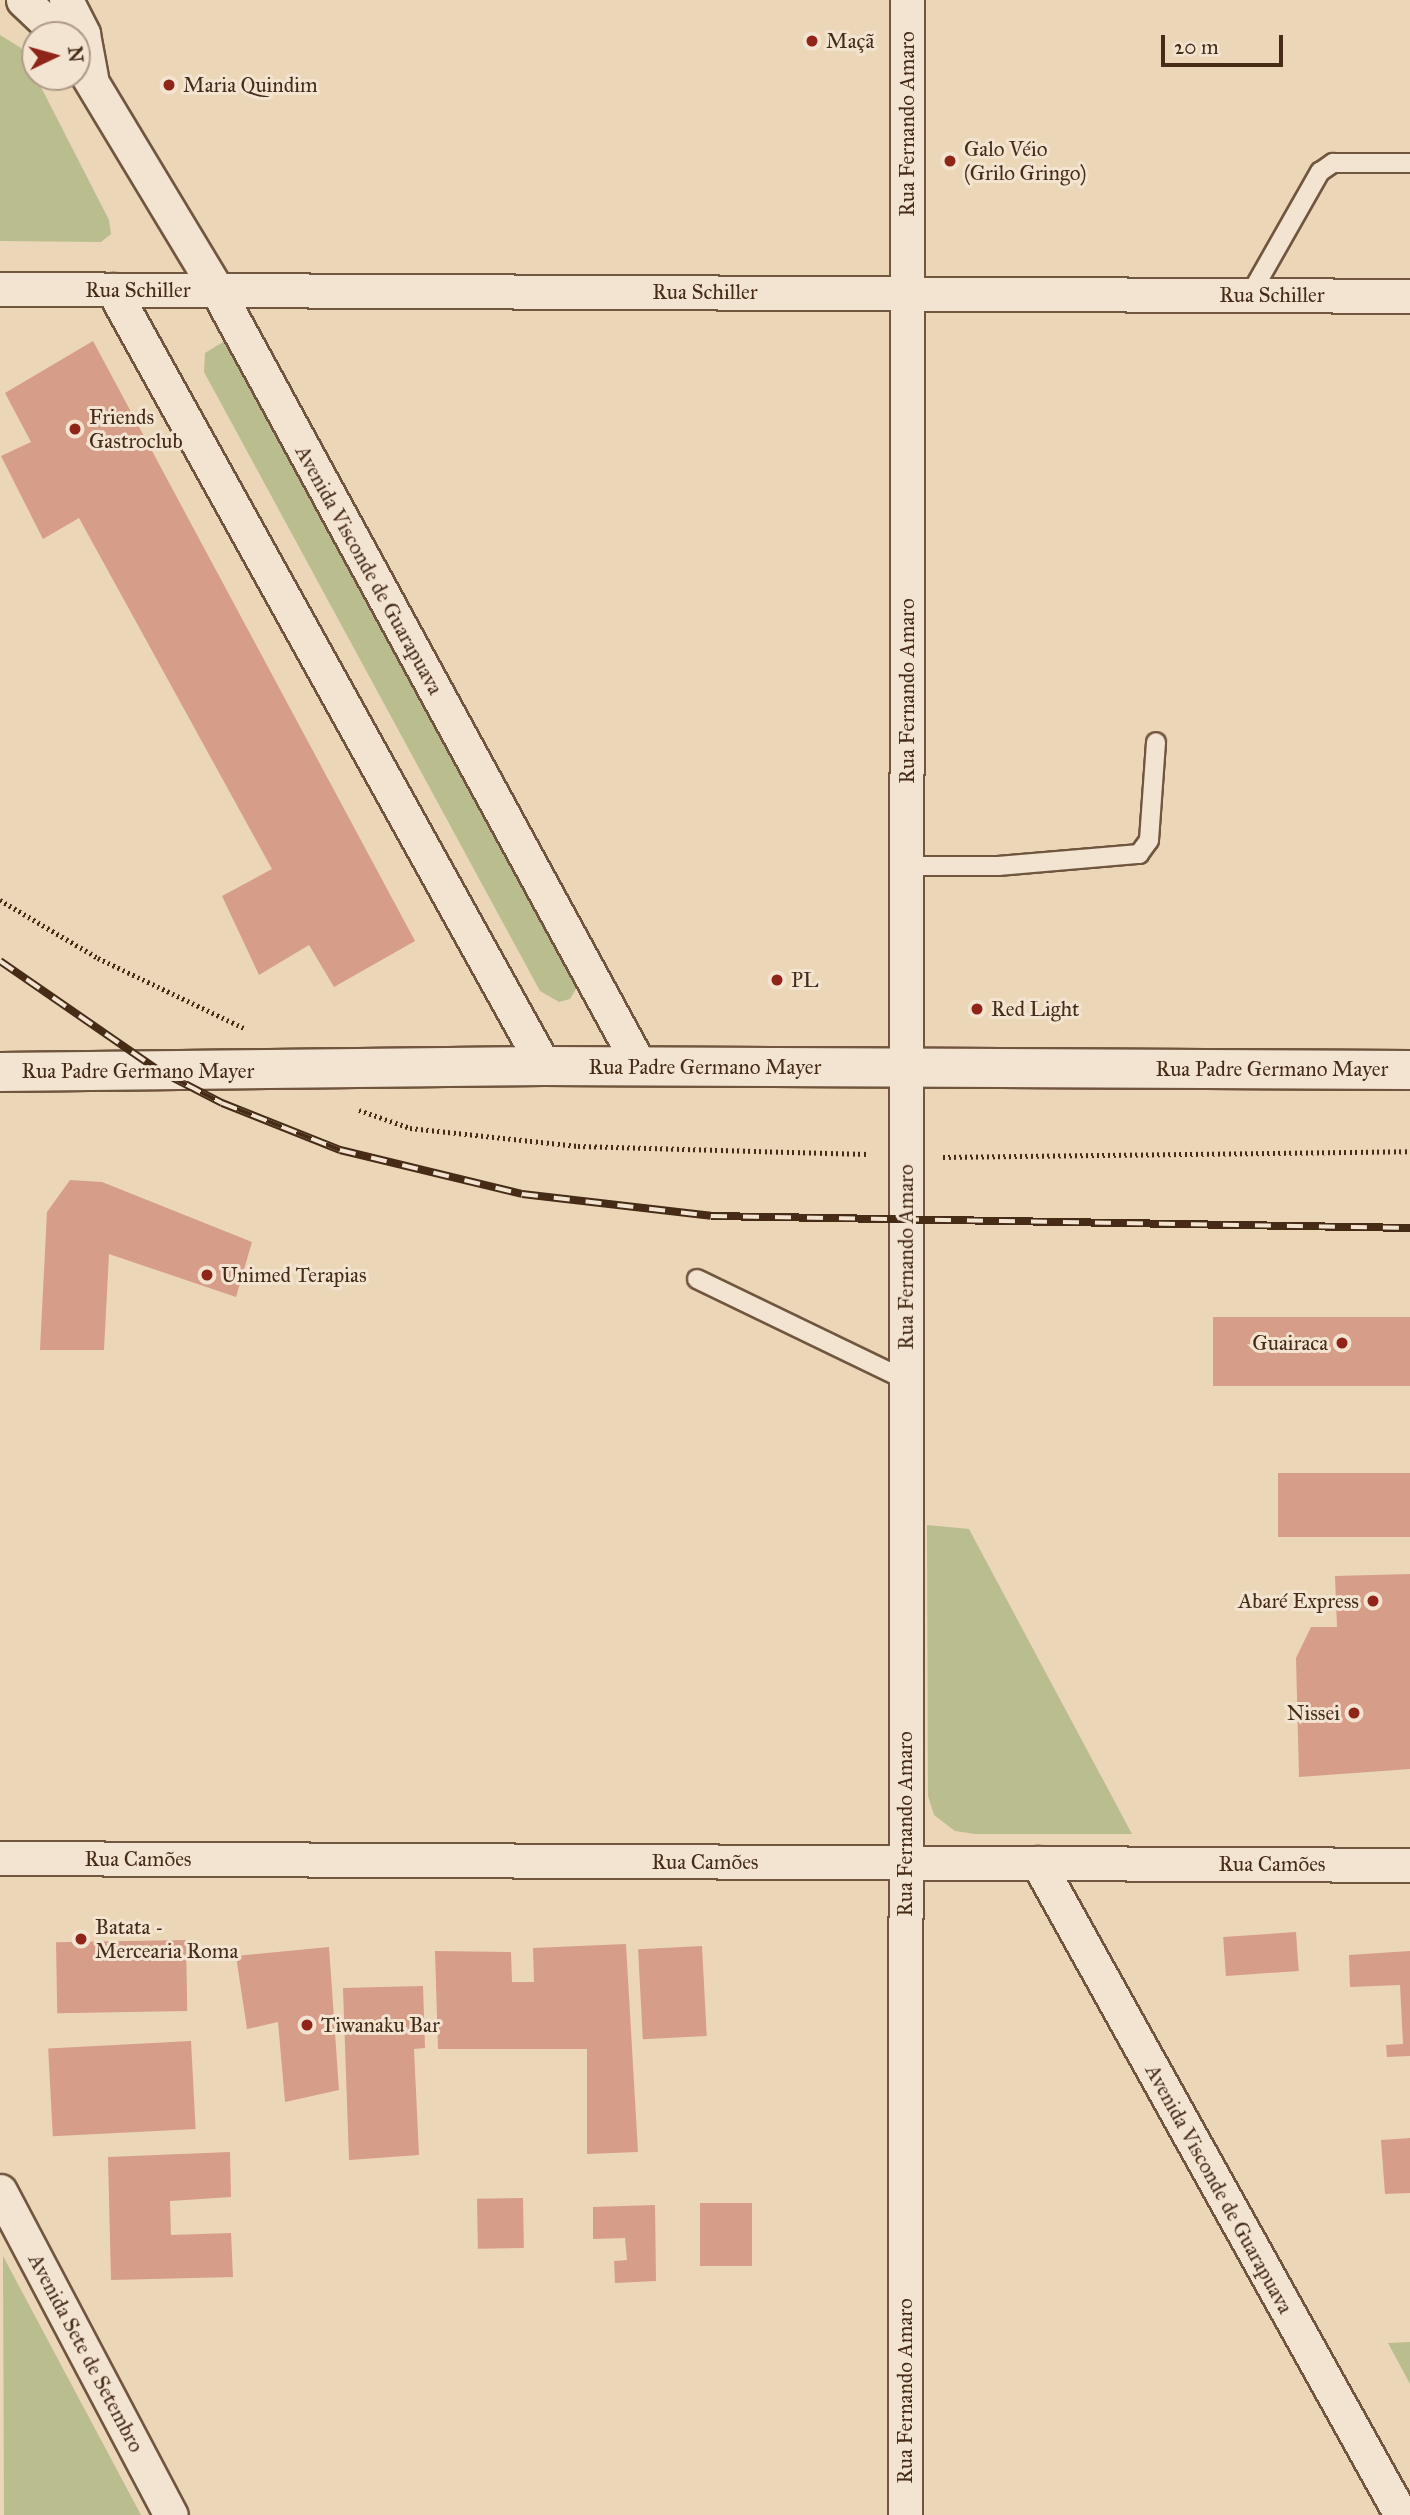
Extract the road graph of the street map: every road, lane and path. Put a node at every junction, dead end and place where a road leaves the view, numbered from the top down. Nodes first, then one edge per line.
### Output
1 (23, 0) edge
2 (66, 0) edge
3 (907, 0) edge
4 (45, 21) edge
5 (76, 21) edge
6 (91, 80) edge
7 (1410, 163) edge
8 (0, 289) edge
9 (113, 290) junction
10 (217, 290) junction
11 (907, 294) junction
12 (1250, 295) junction
13 (1410, 296) edge
14 (1156, 742) dead end
15 (906, 866) junction
16 (0, 900) edge
17 (257, 1036) dead end
18 (544, 1066) junction
19 (640, 1066) junction
20 (906, 1067) junction
21 (1410, 1070) edge
22 (0, 1072) edge
23 (355, 1109) dead end
24 (1410, 1151) edge
25 (870, 1154) dead end
26 (944, 1157) dead end
27 (697, 1279) dead end
28 (906, 1380) junction
29 (0, 1858) edge
30 (905, 1863) junction
31 (1038, 1863) junction
32 (1410, 1865) edge
33 (0, 2191) edge
34 (171, 2515) edge
35 (905, 2515) edge
36 (1401, 2515) edge

1 - 4 street
2 - 5 street, Avenida Visconde de Guarapuava
3 - 11 street, Rua Fernando Amaro
6 - 10 street, Avenida Visconde de Guarapuava
7 - 12 lane
8 - 9 street, Rua Schiller
9 - 10 street, Rua Schiller
9 - 18 street
10 - 11 street, Rua Schiller
10 - 19 street, Avenida Visconde de Guarapuava
11 - 12 street, Rua Schiller
11 - 15 street, Rua Fernando Amaro
12 - 13 street, Rua Schiller
14 - 15 lane
15 - 20 street, Rua Fernando Amaro
16 - 17 path
18 - 19 street, Rua Padre Germano Mayer
18 - 22 street, Rua Padre Germano Mayer
19 - 20 street, Rua Padre Germano Mayer
20 - 21 street, Rua Padre Germano Mayer
20 - 28 street, Rua Fernando Amaro
23 - 25 path
24 - 26 path
27 - 28 lane
28 - 30 street, Rua Fernando Amaro
29 - 30 street, Rua Camões
30 - 31 street, Rua Camões
30 - 35 street, Rua Fernando Amaro
31 - 32 street, Rua Camões
31 - 36 street, Avenida Visconde de Guarapuava
33 - 34 street, Avenida Sete de Setembro

